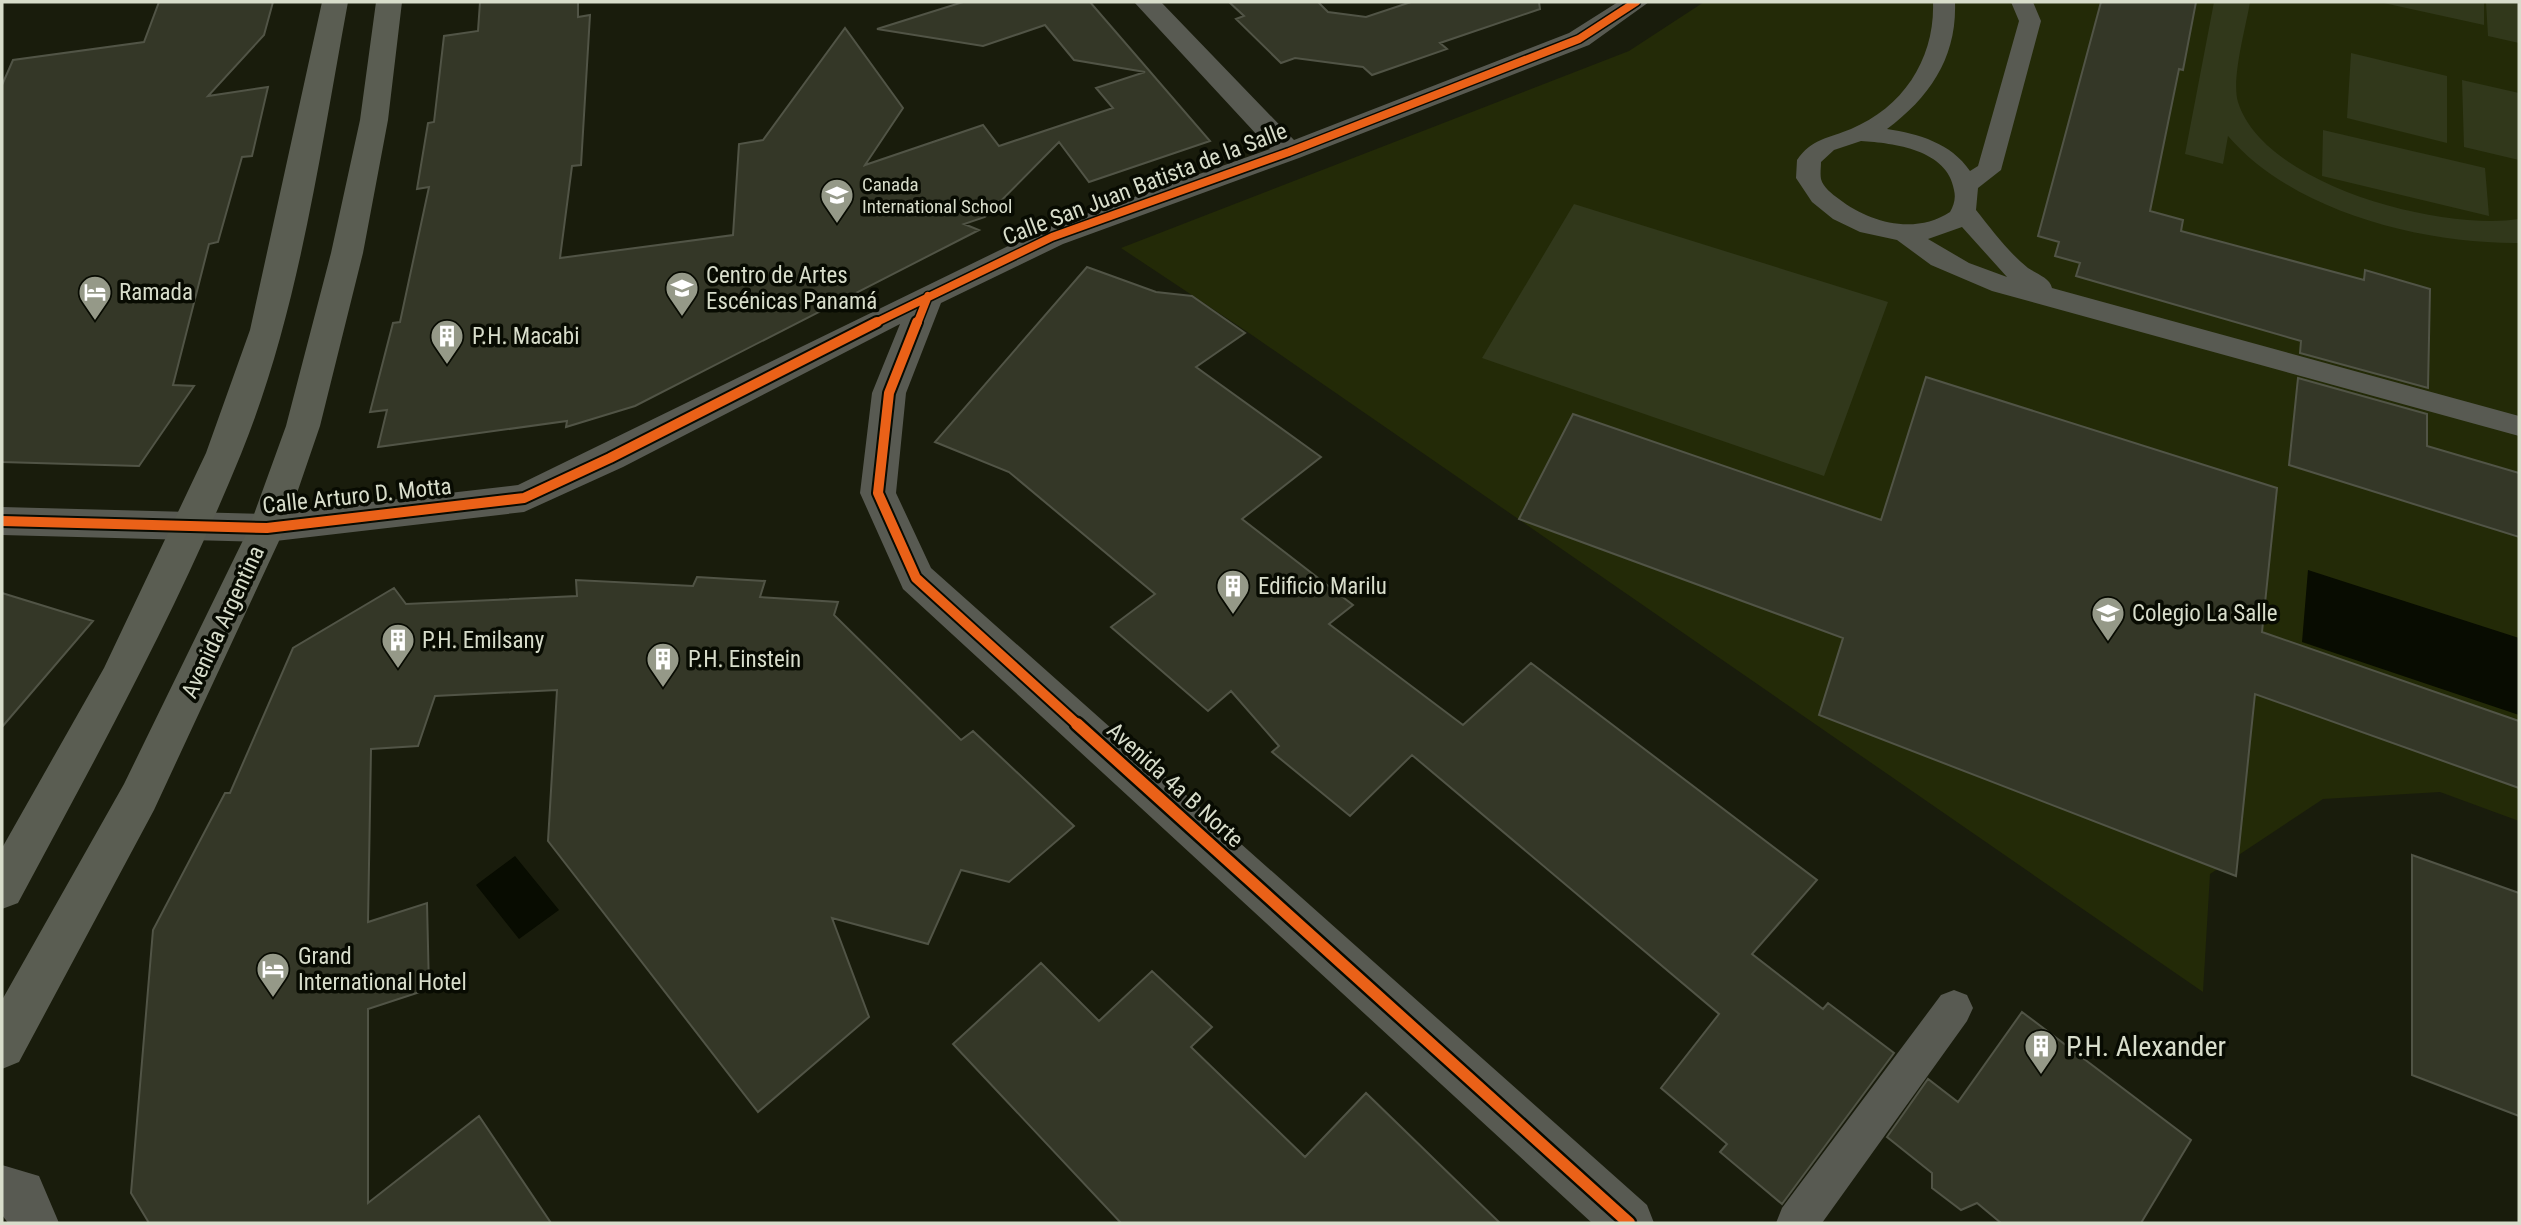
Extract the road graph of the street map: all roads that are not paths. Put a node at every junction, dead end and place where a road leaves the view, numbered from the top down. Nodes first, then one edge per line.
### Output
1 (335, 2) edge
2 (389, 2) edge
3 (1146, 2) edge
4 (1636, 2) edge
5 (1944, 2) edge
6 (2022, 2) edge
7 (1860, 134) junction
8 (1289, 152) junction
9 (1967, 184) junction
10 (1965, 211) junction
11 (1904, 233) junction
12 (928, 296) junction
13 (2066, 300) junction
14 (827, 348) junction
15 (892, 387) junction
16 (2519, 426) edge
17 (524, 498) joint
18 (2, 520) edge
19 (192, 527) junction
20 (267, 528) junction
21 (2, 889) edge
22 (1954, 1008) dead end
23 (2, 1045) edge
24 (2, 1190) edge
25 (34, 1223) edge
26 (1629, 1223) edge
27 (1797, 1223) edge

1 - 19 street
2 - 20 street, Avenida Argentina
3 - 8 street
4 - 8 street, Calle San Juan Batista de la Salle
5 - 7 lane
6 - 9 lane
7 - 9 lane
7 - 11 lane
8 - 12 street, Calle San Juan Batista de la Salle
9 - 10 lane
10 - 11 lane
10 - 13 lane
11 - 13 lane
12 - 14 street, Calle San Juan Batista de la Salle
12 - 15 street, Avenida 4a B Norte
13 - 16 lane
14 - 15 street
14 - 17 street, Calle San Juan Batista de la Salle
15 - 26 street, Avenida 4a B Norte
17 - 20 street, Calle Arturo D. Motta
18 - 19 street, Calle Arturo D. Motta
19 - 20 street, Calle Arturo D. Motta
19 - 21 street
20 - 23 street, Avenida Argentina
22 - 27 lane
24 - 25 street

